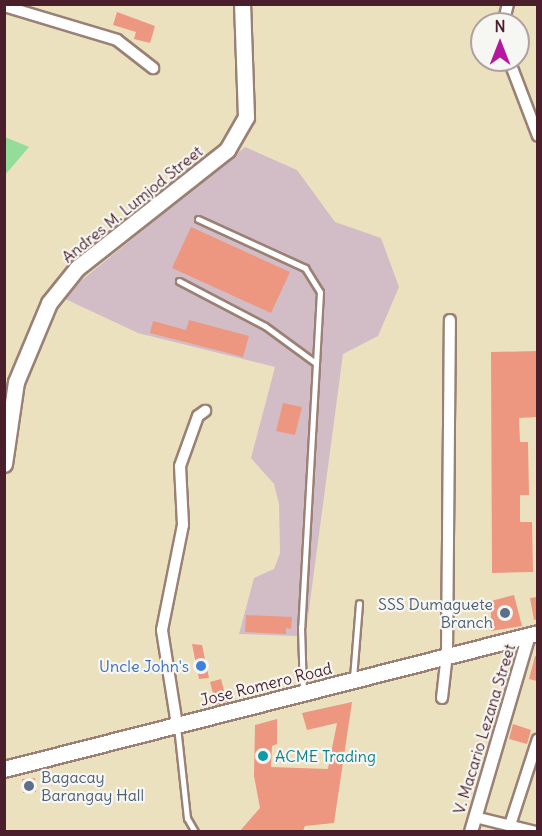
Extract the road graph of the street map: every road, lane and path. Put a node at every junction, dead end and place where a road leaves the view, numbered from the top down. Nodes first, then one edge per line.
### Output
1 (49, 4) edge
2 (242, 4) edge
3 (4, 6) edge
4 (46, 16) junction
5 (153, 68) dead end
6 (513, 72) edge
7 (537, 136) edge
8 (198, 219) dead end
9 (179, 281) dead end
10 (450, 320) dead end
11 (314, 362) junction
12 (205, 411) dead end
13 (4, 464) edge
14 (359, 603) dead end
15 (533, 634) edge
16 (447, 654) junction
17 (353, 680) junction
18 (303, 693) junction
19 (442, 698) dead end
20 (177, 725) junction
21 (537, 739) edge
22 (4, 769) edge
23 (475, 817) junction
24 (510, 825) junction
25 (195, 831) edge
26 (471, 831) edge
27 (536, 831) edge

1 - 4 street
2 - 13 main road, Andres M. Lumjod Street
3 - 4 street
4 - 5 street
6 - 7 street
8 - 11 lane
9 - 11 lane
10 - 16 street
11 - 18 lane
12 - 20 street
14 - 17 lane
15 - 16 main road, Jose Romero Road
15 - 23 street, V. Macario Lezana Street
16 - 17 main road, Jose Romero Road
16 - 19 street
17 - 18 main road, Jose Romero Road
18 - 20 main road, Jose Romero Road
20 - 22 main road, Jose Romero Road
20 - 25 lane
21 - 24 street
23 - 24 street
23 - 26 street, V. Macario Lezana Street
24 - 27 street

